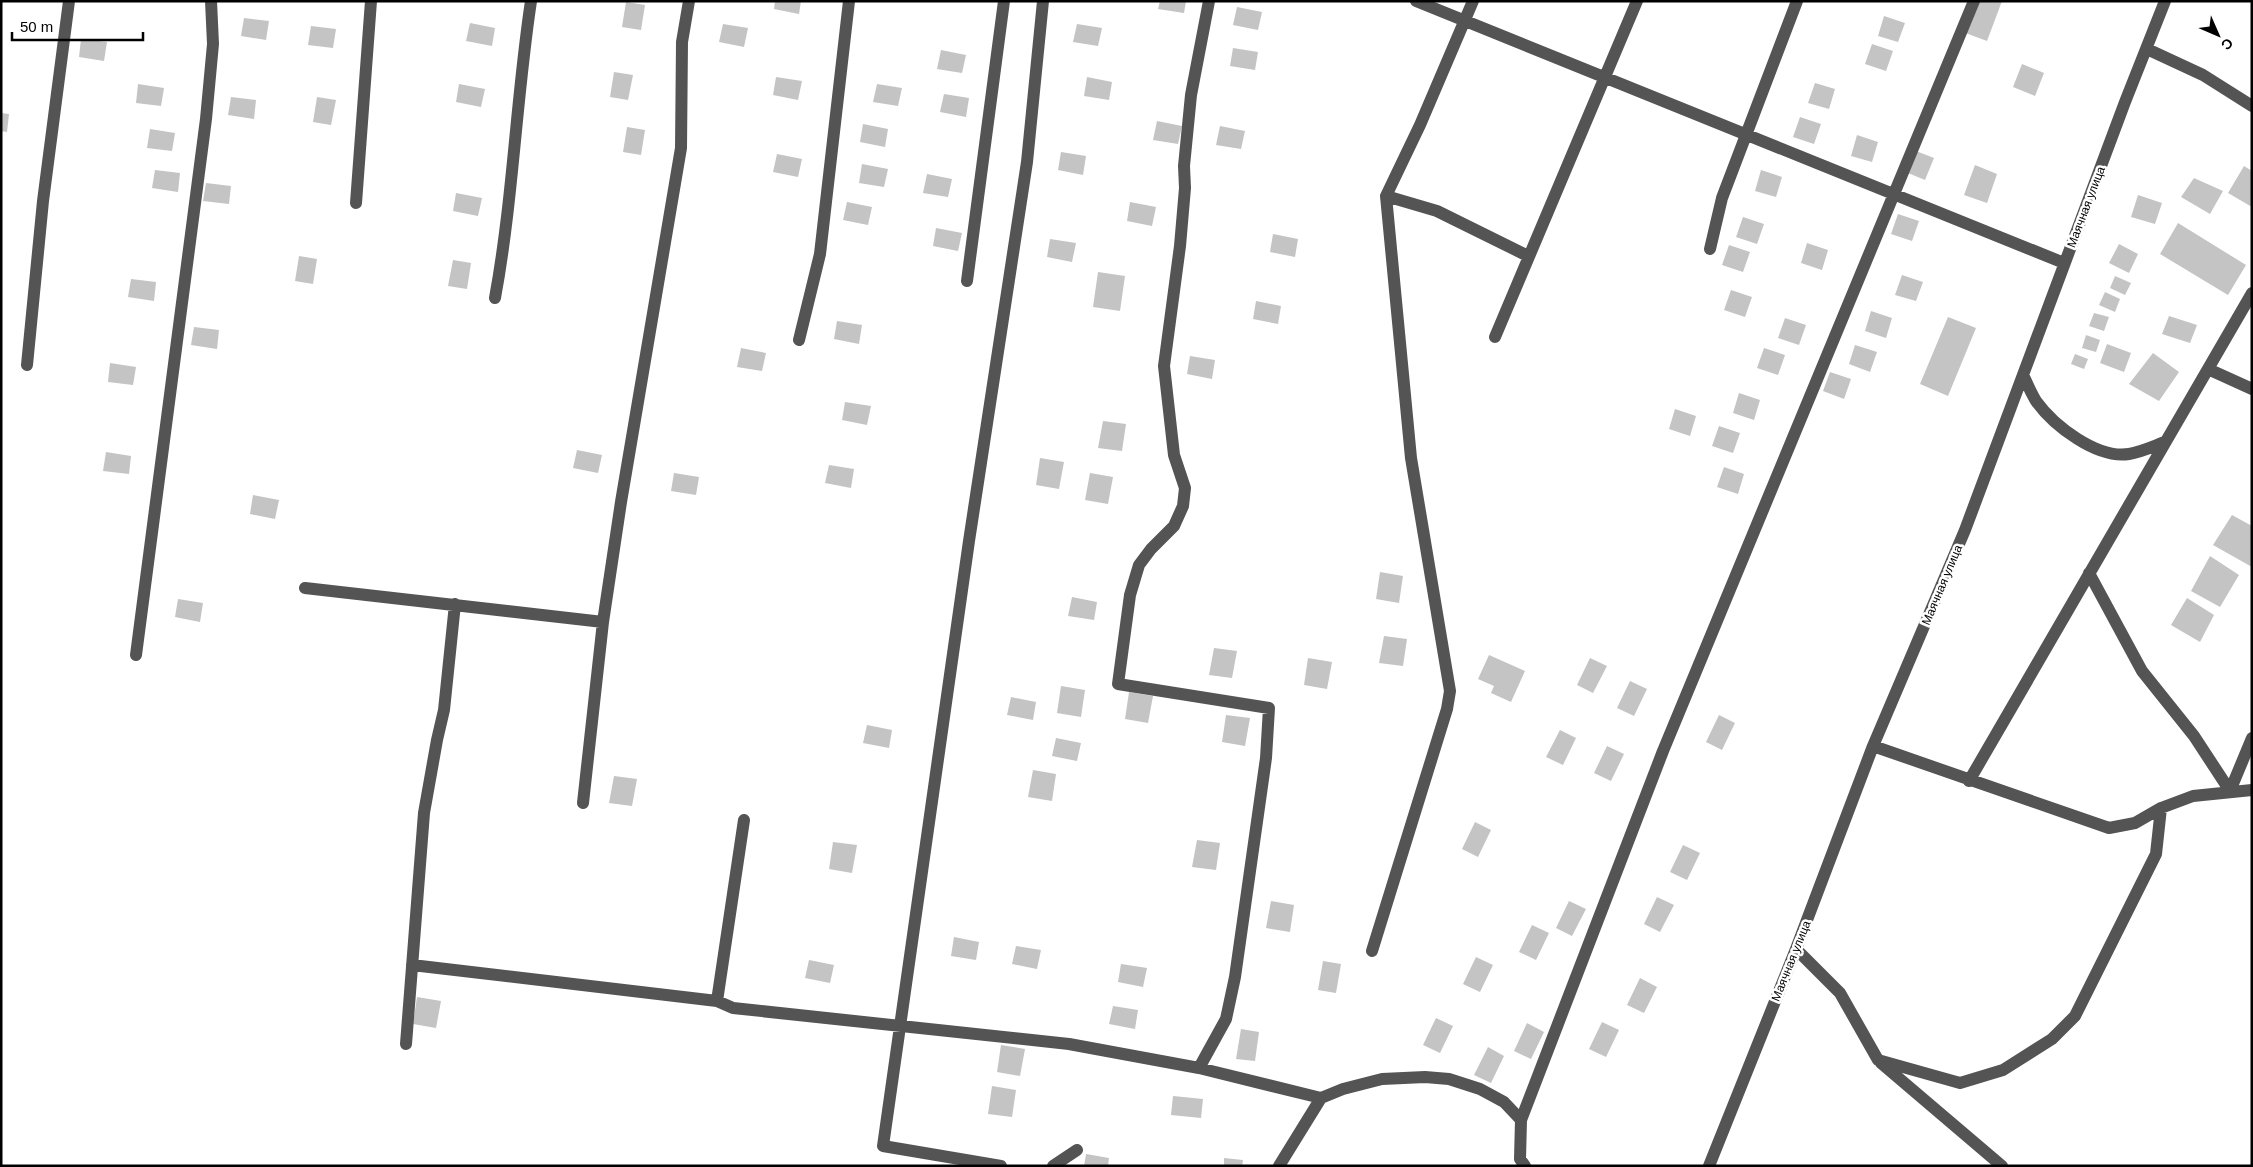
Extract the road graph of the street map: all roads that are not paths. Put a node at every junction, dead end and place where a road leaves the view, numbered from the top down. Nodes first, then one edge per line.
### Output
1 (69, 1) edge
2 (211, 1) edge
3 (371, 1) edge
4 (531, 1) edge
5 (689, 1) edge
6 (849, 1) edge
7 (1004, 1) edge
8 (1043, 1) edge
9 (1208, 1) edge
10 (1416, 1) edge
11 (1473, 1) edge
12 (1637, 1) edge
13 (1797, 1) edge
14 (1974, 1) edge
15 (2165, 1) edge
16 (1464, 21) junction
17 (2147, 50) junction
18 (1605, 76) junction
19 (2252, 106) edge
20 (1747, 134) junction
21 (1386, 196) junction
22 (356, 203) dead end
23 (1710, 249) dead end
24 (1528, 256) junction
25 (2064, 263) junction
26 (967, 282) dead end
27 (2252, 293) edge
28 (495, 298) dead end
29 (1495, 337) dead end
30 (799, 340) dead end
31 (27, 365) dead end
32 (2208, 369) junction
33 (2024, 377) junction
34 (2252, 389) edge
35 (2165, 442) junction
36 (2089, 572) junction
37 (305, 588) dead end
38 (455, 604) junction
39 (603, 622) junction
40 (136, 655) dead end
41 (2252, 738) edge
42 (1873, 746) junction
43 (1969, 781) junction
44 (2252, 790) edge
45 (2230, 791) junction
46 (583, 803) dead end
47 (2161, 808) junction
48 (744, 820) dead end
49 (1796, 949) junction
50 (1372, 951) dead end
51 (412, 965) junction
52 (717, 1001) junction
53 (899, 1024) junction
54 (406, 1044) dead end
55 (1878, 1060) junction
56 (1199, 1068) junction
57 (1321, 1098) junction
58 (1521, 1120) junction
59 (1077, 1150) dead end
60 (1002, 1166) edge
61 (1053, 1166) edge
62 (1279, 1166) edge
63 (1525, 1166) edge
64 (1709, 1166) edge
65 (2002, 1166) edge

1 - 31 street
2 - 40 street
3 - 22 street
4 - 28 street
5 - 39 street
6 - 30 street
7 - 26 street
8 - 53 street
9 - 56 street
10 - 16 street
11 - 16 street
12 - 18 street
13 - 20 street
14 - 58 street
15 - 17 street, Маячная улица
16 - 18 street
16 - 21 street
17 - 19 street
17 - 25 street, Маячная улица
18 - 20 street
18 - 24 street
20 - 23 street
20 - 25 street
21 - 24 street
21 - 50 street
24 - 29 street
25 - 33 street, Маячная улица
27 - 32 street
32 - 34 street
32 - 35 street
33 - 35 street
33 - 42 street, Маячная улица
35 - 36 street
36 - 43 street
36 - 45 street
37 - 38 street
38 - 39 street
38 - 51 street
39 - 46 street
41 - 45 street
42 - 43 street
42 - 49 street, Маячная улица
43 - 47 street
44 - 45 street
45 - 47 street
47 - 55 street
48 - 52 street
49 - 55 street
49 - 64 street, Маячная улица
51 - 52 street
51 - 54 street
52 - 53 street
53 - 56 street
53 - 60 street
55 - 65 street
56 - 57 street
57 - 58 street
57 - 62 street
58 - 63 street
59 - 61 street

